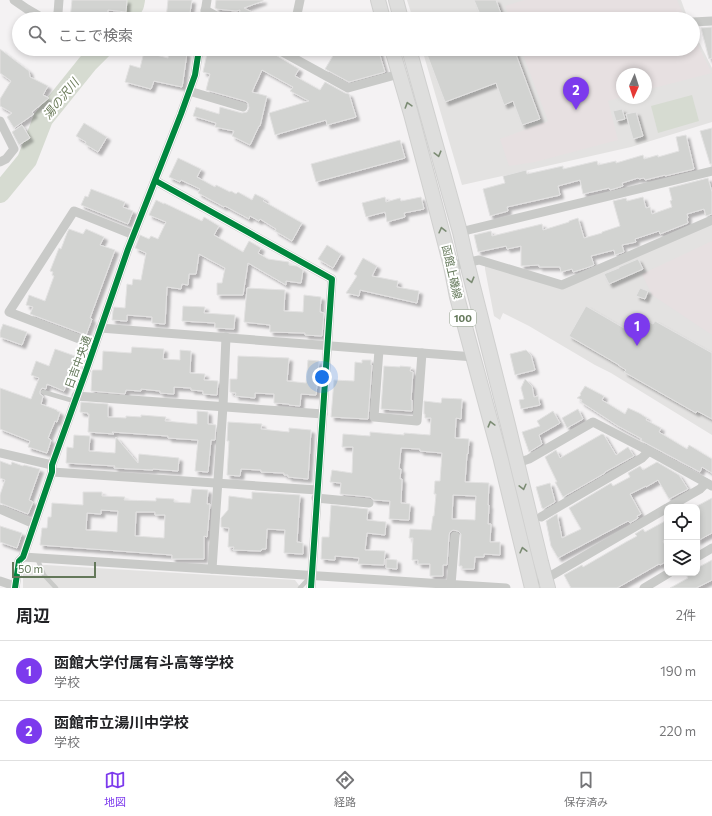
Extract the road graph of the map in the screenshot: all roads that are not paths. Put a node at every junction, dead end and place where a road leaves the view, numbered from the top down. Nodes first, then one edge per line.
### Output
1 (14, 0) edge
2 (59, 0) edge
3 (207, 0) edge
4 (300, 0) edge
5 (378, 0) edge
6 (396, 0) edge
7 (32, 12) edge
8 (58, 12) edge
9 (204, 12) edge
10 (297, 12) edge
11 (381, 12) edge
12 (399, 12) edge
13 (712, 21) edge
14 (700, 22) edge
15 (198, 56) edge
16 (291, 56) edge
17 (394, 56) edge
18 (411, 56) edge
19 (399, 74) junction
20 (189, 91) junction
21 (244, 107) dead end
22 (0, 121) edge
23 (0, 162) edge
24 (712, 171) edge
25 (156, 181) junction
26 (712, 220) edge
27 (460, 232) junction
28 (134, 235) junction
29 (467, 263) junction
30 (451, 266) junction
31 (100, 328) junction
32 (226, 337) junction
33 (95, 345) junction
34 (328, 346) junction
35 (379, 350) junction
36 (422, 353) junction
37 (474, 357) junction
38 (43, 392) dead end
39 (75, 398) junction
40 (223, 406) junction
41 (323, 414) junction
42 (649, 451) junction
43 (0, 453) edge
44 (517, 463) junction
45 (52, 468) junction
46 (218, 483) junction
47 (709, 484) edge
48 (317, 494) junction
49 (369, 503) dead end
50 (675, 504) edge
51 (0, 509) edge
52 (664, 510) edge
53 (541, 517) dead end
54 (34, 524) junction
55 (455, 536) dead end
56 (712, 548) edge
57 (700, 555) edge
58 (23, 557) junction
59 (37, 558) junction
60 (212, 569) junction
61 (311, 576) junction
62 (665, 576) edge
63 (0, 581) edge
64 (547, 583) edge
65 (451, 584) junction
66 (423, 586) edge
67 (15, 587) edge
68 (56, 588) edge
69 (300, 588) edge
70 (311, 588) edge
71 (506, 588) edge
72 (533, 588) edge
73 (644, 588) edge

1 - 7 street
2 - 8 street
3 - 9 street
4 - 10 street
5 - 11 main road
6 - 12 main road
13 - 14 street
15 - 20 street, 日吉中央通
16 - 19 street
17 - 19 main road, 函館上磯線 / 100
18 -> 27 main road, 函館上磯線 / 100
30 -> 19 main road, 函館上磯線 / 100
20 - 21 street
20 - 25 street, 日吉中央通
22 - 23 street
24 - 27 street
25 - 28 street, 日吉中央通
25 - 34 street
26 - 29 street
27 - 29 main road, 函館上磯線 / 100
28 - 31 street, 日吉中央通
28 - 33 street
29 - 30 street
29 -> 44 main road, 函館上磯線 / 100
30 - 37 main road, 函館上磯線 / 100
31 - 32 street
31 - 33 street, 日吉中央通
32 - 34 street
32 - 40 street
33 - 39 street, 日吉中央通
34 - 35 street
34 - 41 street
35 - 36 street
35 - 36 street
36 - 37 street
72 -> 37 main road, 函館上磯線 / 100
38 - 39 lane
39 - 40 street
39 - 45 street, 日吉中央通
40 - 41 street
40 - 46 street
41 - 48 street
42 - 44 street
42 - 47 street
42 - 53 street
43 - 45 street
44 -> 64 main road, 函館上磯線 / 100
45 - 46 street
45 - 54 street, 日吉中央通
46 - 48 street
46 - 60 street
47 - 50 street
48 - 49 street
48 - 61 street
51 - 54 street
52 - 64 street
54 - 58 street, 日吉中央通
55 - 65 street
56 - 57 street
58 - 59 street
58 - 67 street, 日吉中央通
59 - 60 street
59 - 68 lane
60 - 61 street
61 - 66 street
61 - 69 lane
61 - 70 street
62 - 73 street
63 - 67 street
64 - 72 street
65 - 66 street
65 - 71 street

